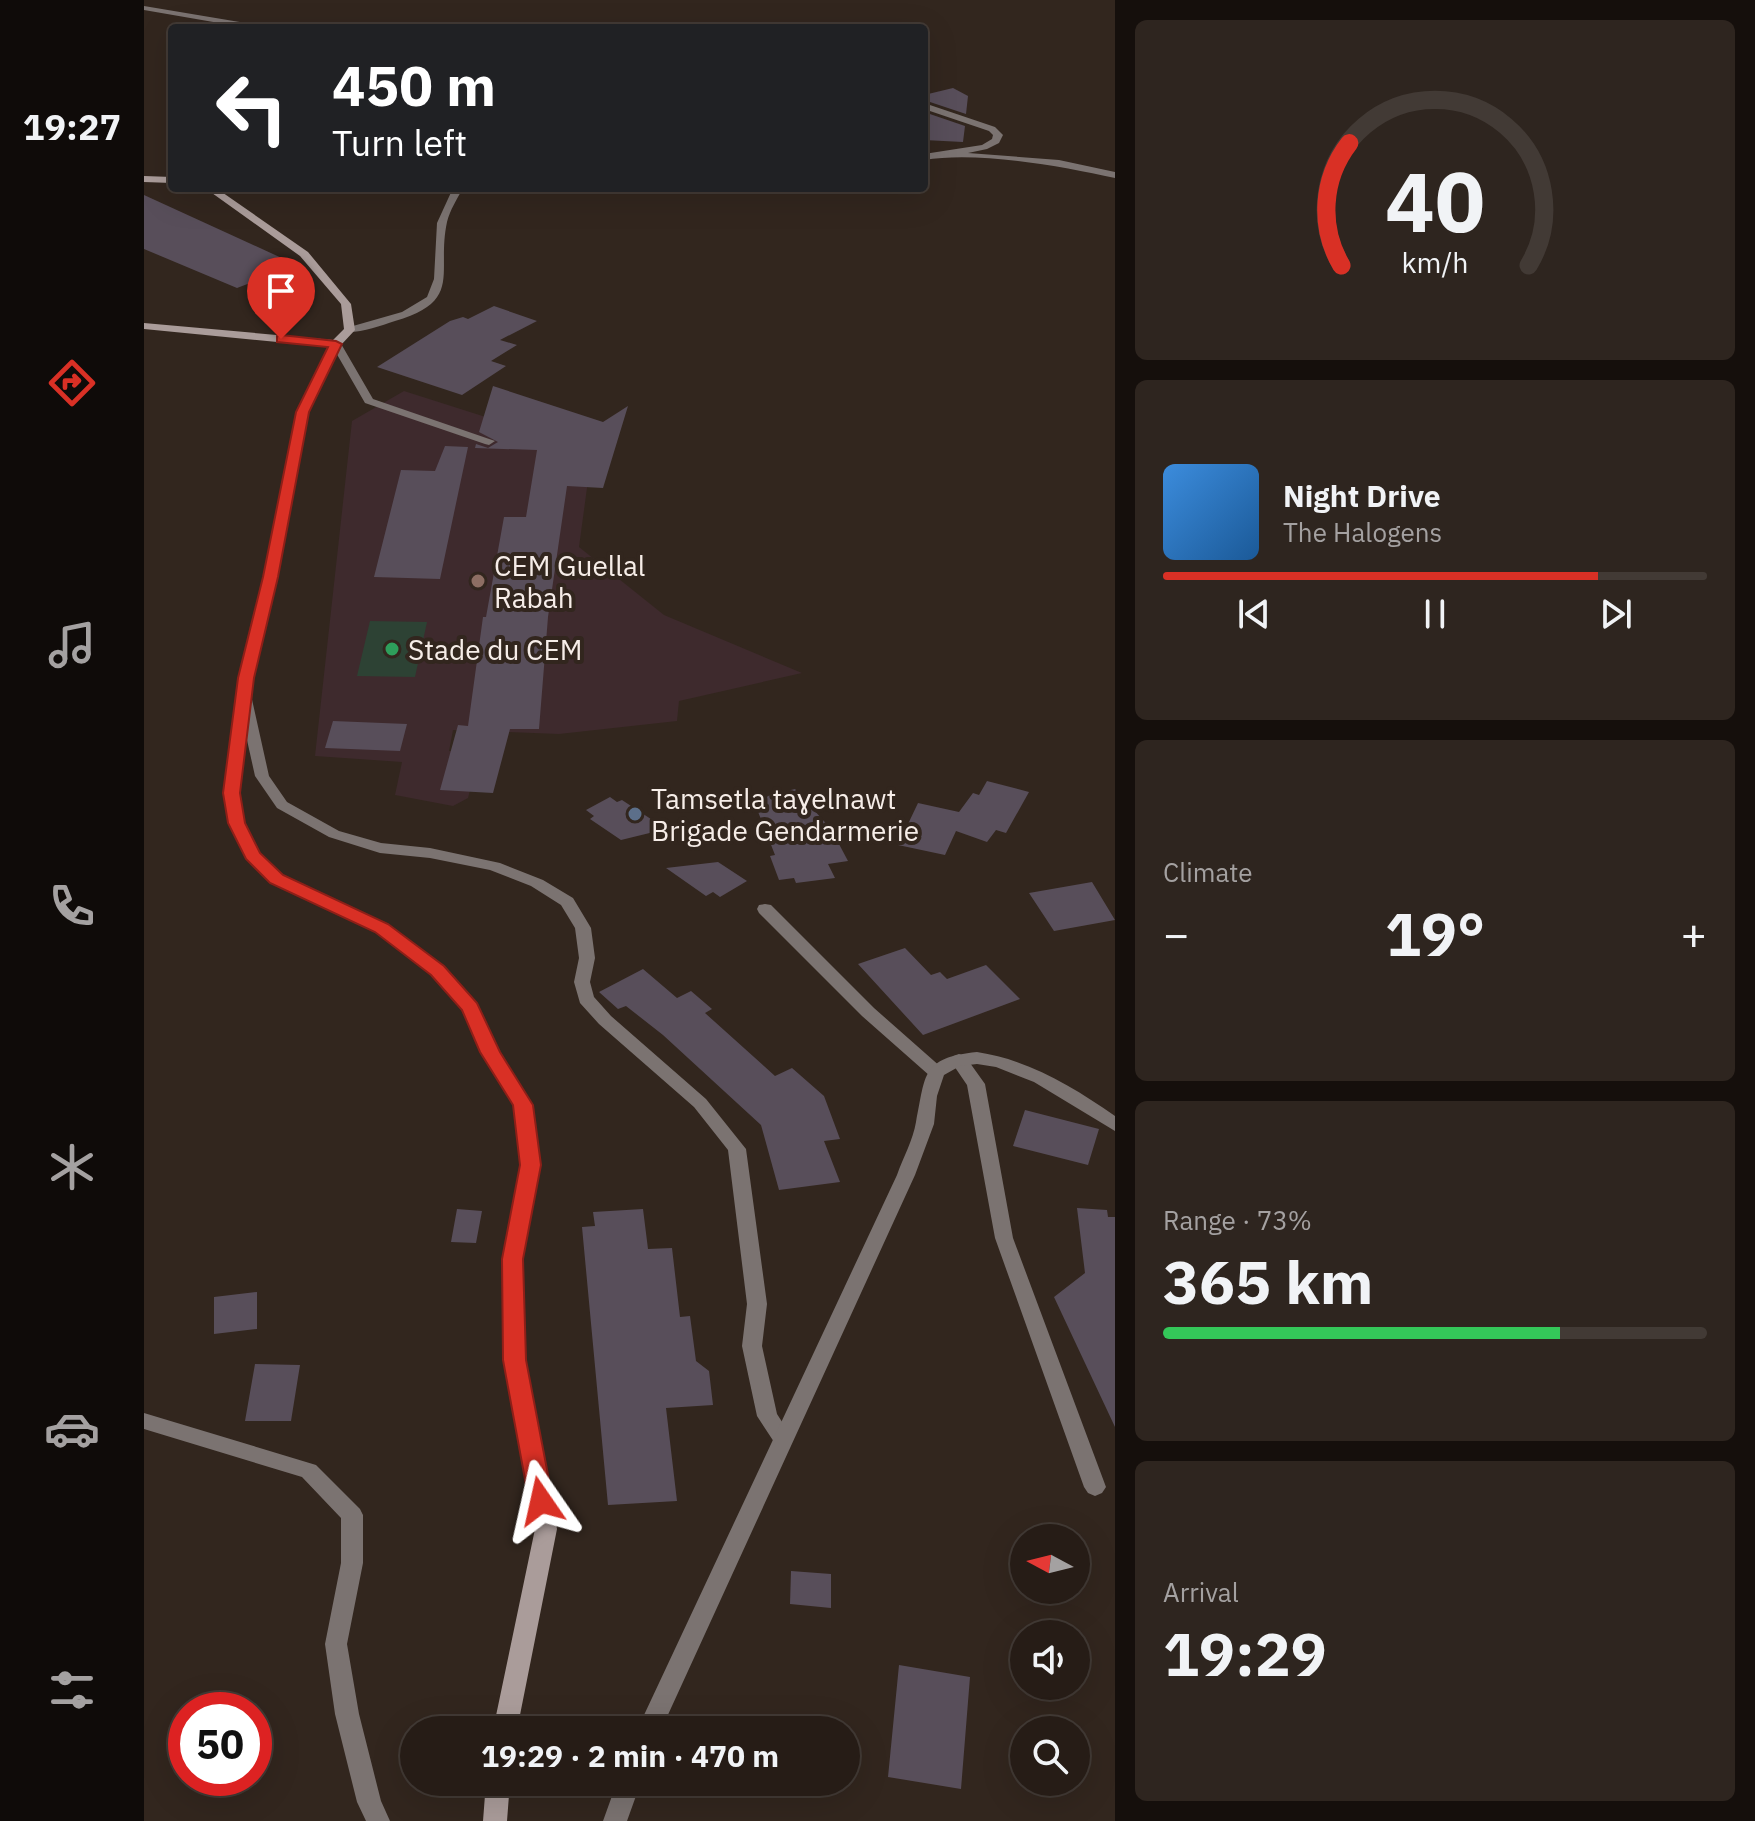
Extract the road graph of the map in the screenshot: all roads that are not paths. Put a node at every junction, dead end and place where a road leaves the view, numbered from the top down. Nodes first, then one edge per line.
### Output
1 (144, 8) edge
2 (239, 24) edge
3 (928, 107) edge
4 (952, 154) junction
5 (928, 157) edge
6 (1115, 175) edge
7 (144, 179) edge
8 (168, 180) edge
9 (216, 192) edge
10 (456, 192) edge
11 (144, 326) edge
12 (350, 330) junction
13 (336, 344) junction
14 (489, 441) dead end
15 (244, 694) junction
16 (765, 909) dead end
17 (959, 1060) junction
18 (936, 1072) junction
19 (1115, 1125) edge
20 (144, 1421) edge
21 (783, 1439) junction
22 (1095, 1487) dead end
23 (508, 1716) edge
24 (655, 1716) edge
25 (497, 1796) edge
26 (624, 1796) edge
27 (378, 1821) edge
28 (495, 1821) edge
29 (615, 1821) edge

1 - 2 street
3 - 4 street
4 - 5 street
4 - 6 street
7 - 8 main road
9 - 12 main road
10 - 12 street
11 - 13 main road
12 - 13 main road
13 - 14 street
13 - 15 main road
15 - 21 street
15 - 23 main road
16 - 18 street
17 - 18 street
17 - 19 street
17 - 22 street
18 - 21 street
20 - 27 street
21 - 24 street
25 - 28 main road
26 - 29 street

